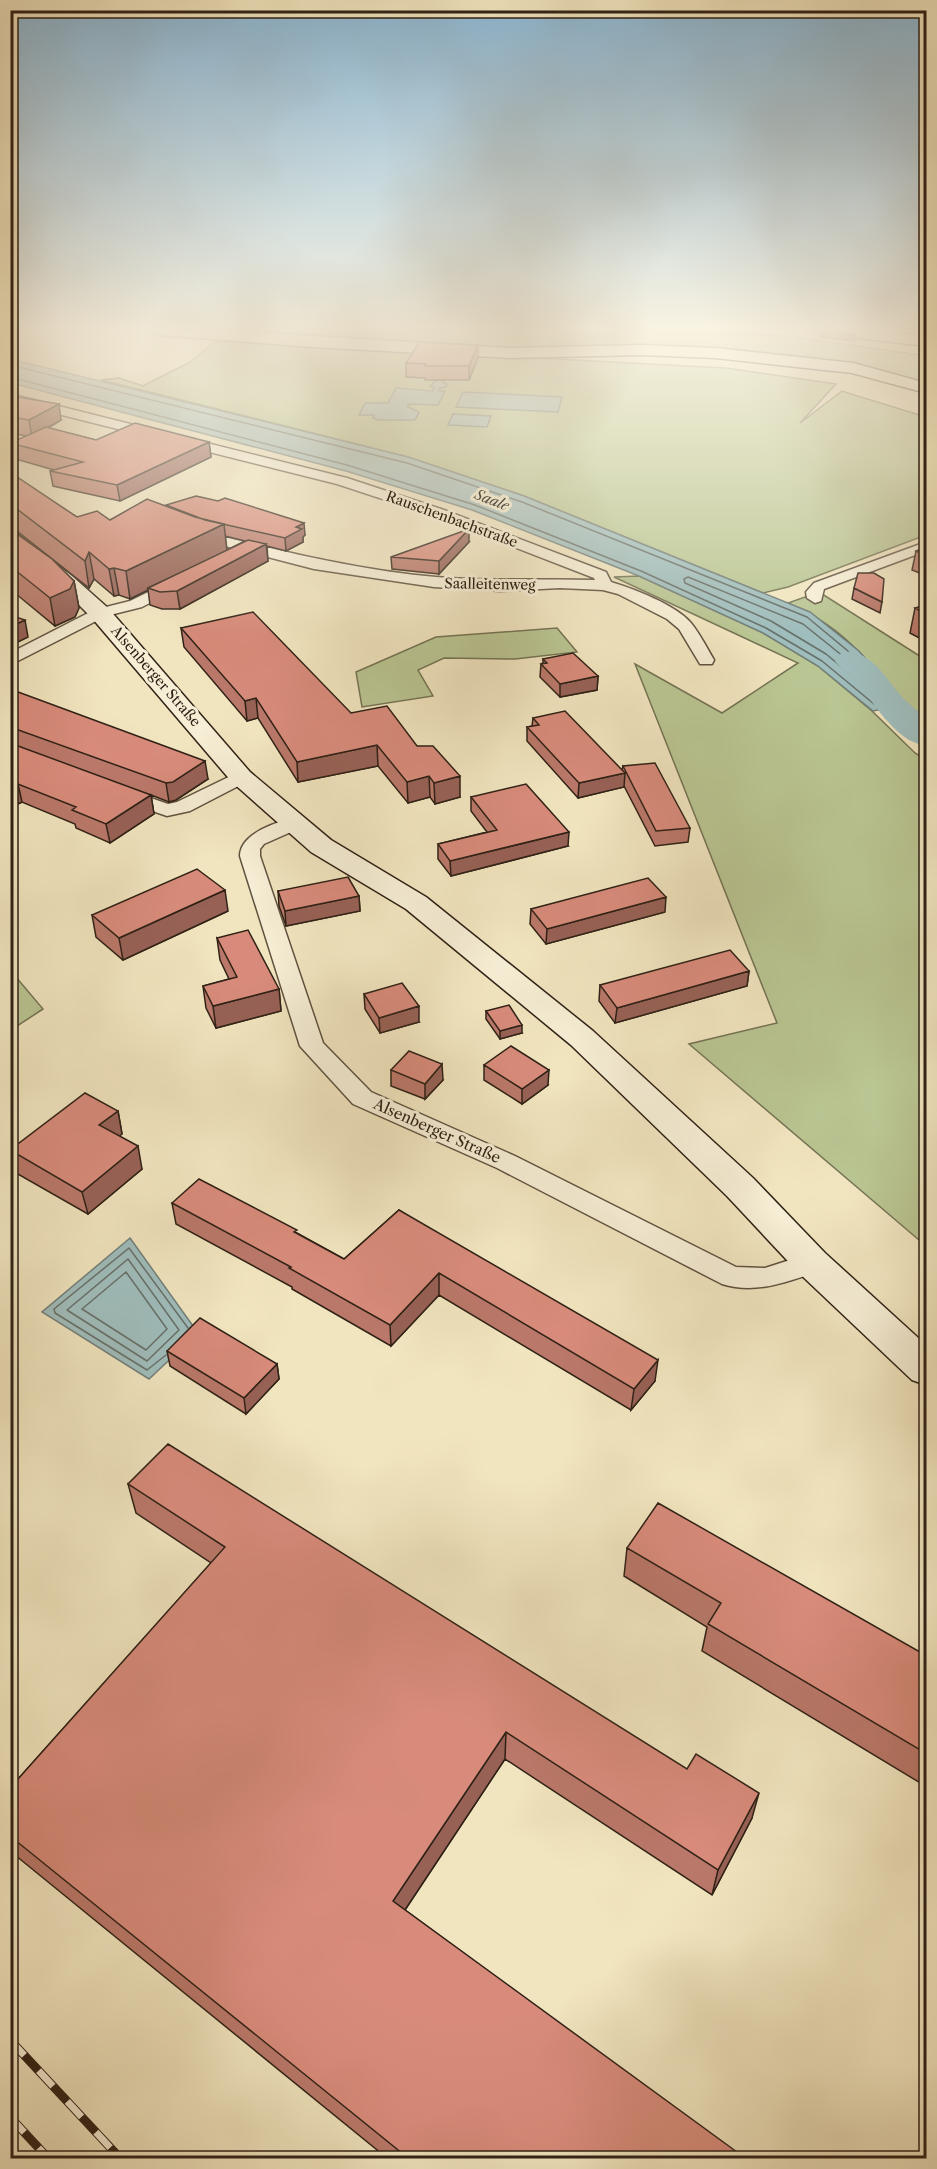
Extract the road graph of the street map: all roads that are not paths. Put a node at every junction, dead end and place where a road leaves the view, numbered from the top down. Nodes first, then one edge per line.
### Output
1 (147, 431) edge
2 (183, 530) edge
3 (10, 538) edge
4 (927, 546) edge
5 (247, 549) junction
6 (226, 559) edge
7 (196, 574) edge
8 (604, 585) junction
9 (815, 598) dead end
10 (100, 614) junction
11 (10, 660) edge
12 (706, 660) dead end
13 (241, 777) junction
14 (110, 789) edge
15 (293, 824) junction
16 (812, 1263) junction
17 (927, 1369) edge

1 - 8 street, Rauschenbachstraße
2 - 5 street, Saalleitenweg
3 - 10 street, Alsenberger Straße
4 - 9 street
5 - 6 street
5 - 8 street, Saalleitenweg
7 - 10 street
8 - 12 street, Saalleitenweg
10 - 11 street
10 - 13 street, Alsenberger Straße
13 - 14 street
13 - 15 street, Alsenberger Straße
15 - 16 street, Alsenberger Straße
15 - 16 street, Alsenberger Straße
16 - 17 street, Alsenberger Straße

